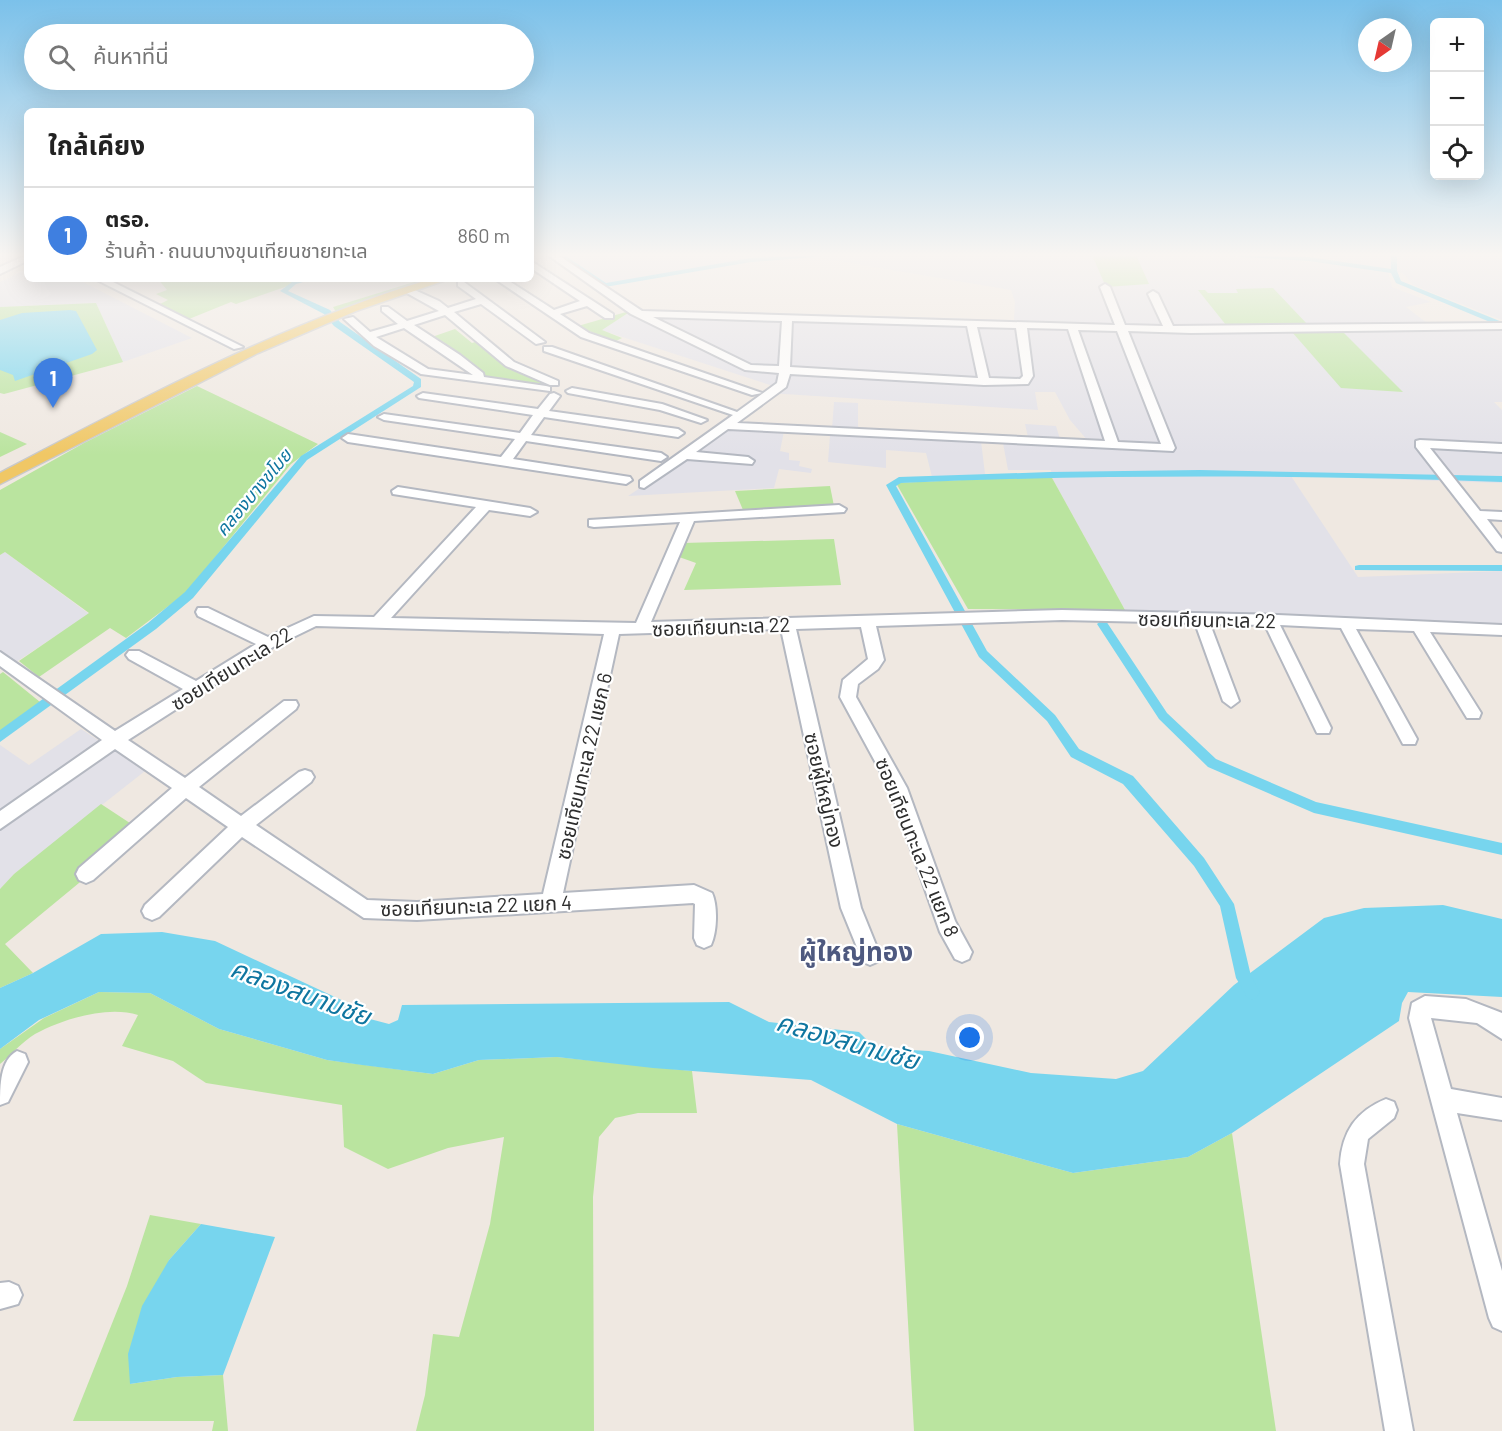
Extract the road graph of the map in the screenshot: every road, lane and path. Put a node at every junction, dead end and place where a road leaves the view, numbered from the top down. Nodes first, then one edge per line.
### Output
1 (187, 322) edge
2 (301, 322) edge
3 (305, 322) edge
4 (354, 322) edge
5 (400, 322) edge
6 (414, 322) edge
7 (458, 322) edge
8 (512, 322) edge
9 (563, 322) edge
10 (654, 322) edge
11 (787, 322) edge
12 (934, 322) edge
13 (1118, 322) edge
14 (1166, 322) edge
15 (971, 323) junction
16 (1021, 324) junction
17 (404, 325) junction
18 (1072, 326) junction
19 (1502, 326) edge
20 (1120, 327) junction
21 (1169, 329) junction
22 (369, 336) junction
23 (606, 343) junction
24 (238, 347) junction
25 (645, 357) junction
26 (579, 360) junction
27 (784, 372) junction
28 (620, 374) junction
29 (479, 379) junction
30 (984, 382) junction
31 (551, 390) junction
32 (708, 391) junction
33 (756, 393) dead end
34 (423, 396) dead end
35 (731, 412) dead end
36 (542, 413) junction
37 (384, 417) dead end
38 (701, 420) dead end
39 (728, 426) junction
40 (678, 433) dead end
41 (524, 437) junction
42 (348, 438) dead end
43 (1113, 446) junction
44 (1502, 448) edge
45 (685, 455) junction
46 (661, 457) dead end
47 (505, 461) junction
48 (748, 461) dead end
49 (0, 464) edge
50 (0, 479) edge
51 (626, 480) dead end
52 (644, 484) dead end
53 (398, 491) dead end
54 (486, 505) junction
55 (839, 509) dead end
56 (530, 512) dead end
57 (1477, 515) junction
58 (1502, 516) edge
59 (688, 519) junction
60 (594, 523) dead end
61 (1502, 548) edge
62 (203, 612) dead end
63 (867, 620) junction
64 (1201, 620) junction
65 (1270, 620) junction
66 (787, 623) junction
67 (377, 624) junction
68 (1346, 624) junction
69 (1419, 627) junction
70 (641, 628) junction
71 (613, 629) junction
72 (1499, 634) edge
73 (268, 643) junction
74 (134, 655) dead end
75 (0, 658) edge
76 (196, 688) junction
77 (1231, 701) dead end
78 (291, 705) dead end
79 (1473, 712) dead end
80 (1323, 728) dead end
81 (1409, 739) dead end
82 (115, 740) junction
83 (304, 777) dead end
84 (186, 787) junction
85 (0, 821) edge
86 (241, 826) junction
87 (86, 874) dead end
88 (551, 903) junction
89 (152, 911) dead end
90 (704, 938) dead end
91 (963, 952) dead end
92 (870, 955) dead end
93 (1502, 1028) edge
94 (17, 1062) dead end
95 (0, 1094) edge
96 (1443, 1099) junction
97 (1502, 1109) edge
98 (1386, 1110) dead end
99 (1502, 1318) edge
100 (1399, 1431) edge

1 - 24 street
2 - 24 main road
3 - 50 main road
4 - 22 street
5 - 17 street
6 - 17 street
7 - 31 street
8 - 26 street
9 - 23 street
10 - 27 street
11 - 27 street
12 - 15 street
13 - 20 street
14 - 21 street
15 - 16 street
15 - 30 street
16 - 18 street
16 - 30 street
17 - 22 street
17 - 29 street
18 - 20 street
18 - 43 street
19 - 21 street
20 - 21 street
20 - 43 street
22 - 29 street
23 - 25 street
23 - 26 street
24 - 49 main road
25 - 28 street
25 - 32 street
26 - 28 street
27 - 30 street
27 - 39 street
28 - 32 street
29 - 31 street
31 - 36 street
31 - 38 street
32 - 33 street
32 - 35 street
34 - 36 street
36 - 40 street
36 - 41 street
37 - 41 street
39 - 43 street
39 - 45 street
41 - 46 street
41 - 47 street
42 - 47 street
44 - 57 street
45 - 48 street
45 - 52 street
47 - 51 street
53 - 54 street
54 - 56 street
54 - 67 street
55 - 59 street
57 - 58 street
57 - 61 street
59 - 60 street
59 - 70 street
62 - 73 street
63 - 64 street, ซอยเทียนทะเล 22
63 - 66 street, ซอยเทียนทะเล 22
63 - 91 street, ซอยเทียนทะเล 22 แยก 8
64 - 65 street, ซอยเทียนทะเล 22
64 - 77 street
65 - 68 street, ซอยเทียนทะเล 22
65 - 80 street
66 - 70 street, ซอยเทียนทะเล 22
66 - 92 street, ซอยผู้ใหญ่ทอง
67 - 71 street, ซอยเทียนทะเล 22
67 - 73 street, ซอยเทียนทะเล 22
68 - 69 street, ซอยเทียนทะเล 22
68 - 81 street
69 - 72 street, ซอยเทียนทะเล 22
69 - 79 street
70 - 71 street, ซอยเทียนทะเล 22
71 - 88 street, ซอยเทียนทะเล 22 แยก 6
73 - 76 street, ซอยเทียนทะเล 22
74 - 76 street
75 - 82 street
76 - 82 street, ซอยเทียนทะเล 22
78 - 84 street
82 - 84 street, ซอยเทียนทะเล 22 แยก 4
82 - 85 street, ซอยเทียนทะเล 22
83 - 86 street
84 - 86 street, ซอยเทียนทะเล 22 แยก 4
84 - 87 street
86 - 88 street, ซอยเทียนทะเล 22 แยก 4
86 - 89 street
88 - 90 street, ซอยเทียนทะเล 22 แยก 4
93 - 96 street
94 - 95 street
96 - 97 street
96 - 99 street
98 - 100 street

